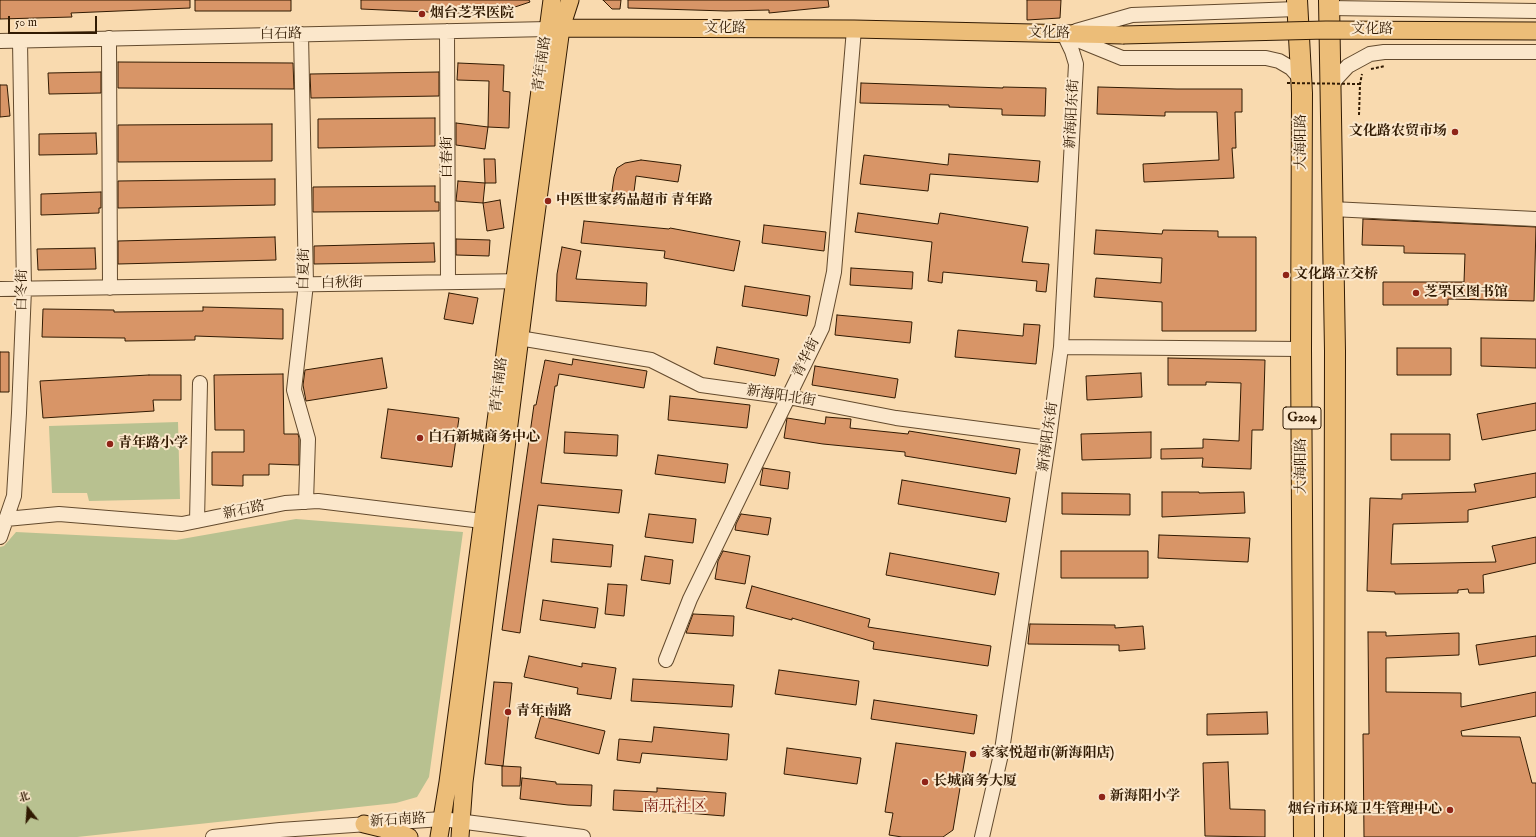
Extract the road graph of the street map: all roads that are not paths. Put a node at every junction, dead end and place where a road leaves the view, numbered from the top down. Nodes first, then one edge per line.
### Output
1 (552, 0) edge
2 (570, 0) edge
3 (1297, 4) edge
4 (1329, 4) edge
5 (1536, 11) edge
6 (555, 28) junction
7 (854, 29) junction
8 (448, 31) junction
9 (1536, 31) edge
10 (301, 34) junction
11 (1064, 34) junction
12 (109, 38) junction
13 (0, 40) edge
14 (20, 41) junction
15 (1536, 52) edge
16 (1292, 88) junction
17 (1331, 92) junction
18 (1332, 209) junction
19 (1536, 220) edge
20 (520, 281) junction
21 (448, 282) junction
22 (306, 284) junction
23 (110, 288) junction
24 (0, 289) edge
25 (24, 289) junction
26 (519, 338) junction
27 (1061, 347) junction
28 (1301, 349) junction
29 (200, 384) dead end
30 (788, 397) junction
31 (1049, 438) junction
32 (306, 502) junction
33 (6, 519) junction
34 (197, 521) junction
35 (482, 521) junction
36 (0, 537) edge
37 (666, 660) dead end
38 (442, 819) junction
39 (364, 824) junction
40 (469, 830) edge
41 (214, 837) edge
42 (409, 837) edge
43 (439, 837) edge
44 (583, 837) edge
45 (982, 837) edge
46 (1304, 837) edge
47 (1334, 837) edge

1 - 6 main road
2 - 6 main road
3 - 11 street
3 - 16 highway, 大海阳路 / G204
4 - 5 street
4 - 17 highway, 大海阳路 / G204
6 - 7 main road, 文化路
6 - 8 street, 白石路
6 - 20 main road, 青年南路
7 - 11 main road, 文化路
7 - 30 street, 青华街
8 - 10 street, 白石路
8 - 21 street, 白春街
9 - 11 main road, 文化路, bridge
10 - 12 street, 白石路
10 - 22 street, 白夏街
11 - 16 street
11 - 27 street, 新海阳东街
12 - 14 street, 白石路
12 - 23 street
13 - 14 street, 白石路
14 - 25 street, 白冬街
15 - 17 street
16 - 28 highway, 大海阳路 / G204
17 - 18 highway, 大海阳路 / G204
18 - 19 street
18 - 47 highway, 大海阳路 / G204
20 - 21 street, 白秋街
20 - 26 main road, 青年南路
20 - 35 main road, 青年南路
21 - 22 street, 白秋街
22 - 23 street, 白秋街
22 - 32 street, 白夏街
23 - 25 street, 白秋街
24 - 25 street, 白秋街
25 - 33 street, 白冬街
26 - 30 street, 新海阳北街
26 - 40 main road, 青年南路
27 - 28 street
27 - 31 street, 新海阳东街
28 - 46 highway, 大海阳路 / G204
29 - 34 street
30 - 31 street, 新海阳北街
30 - 37 street, 青华街
31 - 45 street, 新海阳东街
32 - 34 street, 新石路
32 - 35 street, 新石路
33 - 34 street, 新石路
33 - 36 street, 白冬街
35 - 38 main road, 青年南路
38 - 39 street, 新石南路
38 - 40 street, 新石南路
38 - 43 main road, 青年南路
39 - 41 street, 新石南路
39 - 42 main road
40 - 44 street, 新石南路

